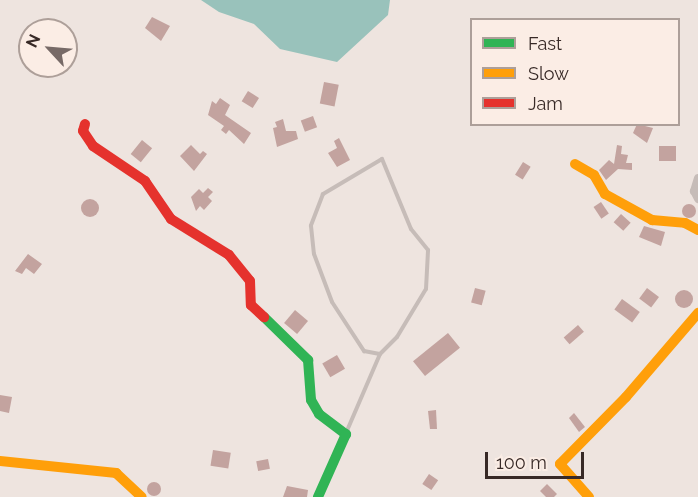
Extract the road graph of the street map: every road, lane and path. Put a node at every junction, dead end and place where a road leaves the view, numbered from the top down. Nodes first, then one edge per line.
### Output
1 (85, 124) dead end
2 (575, 164) dead end
3 (698, 178) edge
4 (698, 199) edge
5 (698, 230) edge
6 (698, 313) edge
7 (380, 354) junction
8 (346, 434) junction
9 (0, 461) edge
10 (142, 497) edge
11 (318, 497) edge
12 (589, 497) edge

1 - 8 street
2 - 5 street
3 - 4 street
6 - 12 street
7 - 7 lane
7 - 8 lane
8 - 11 street
9 - 10 street

